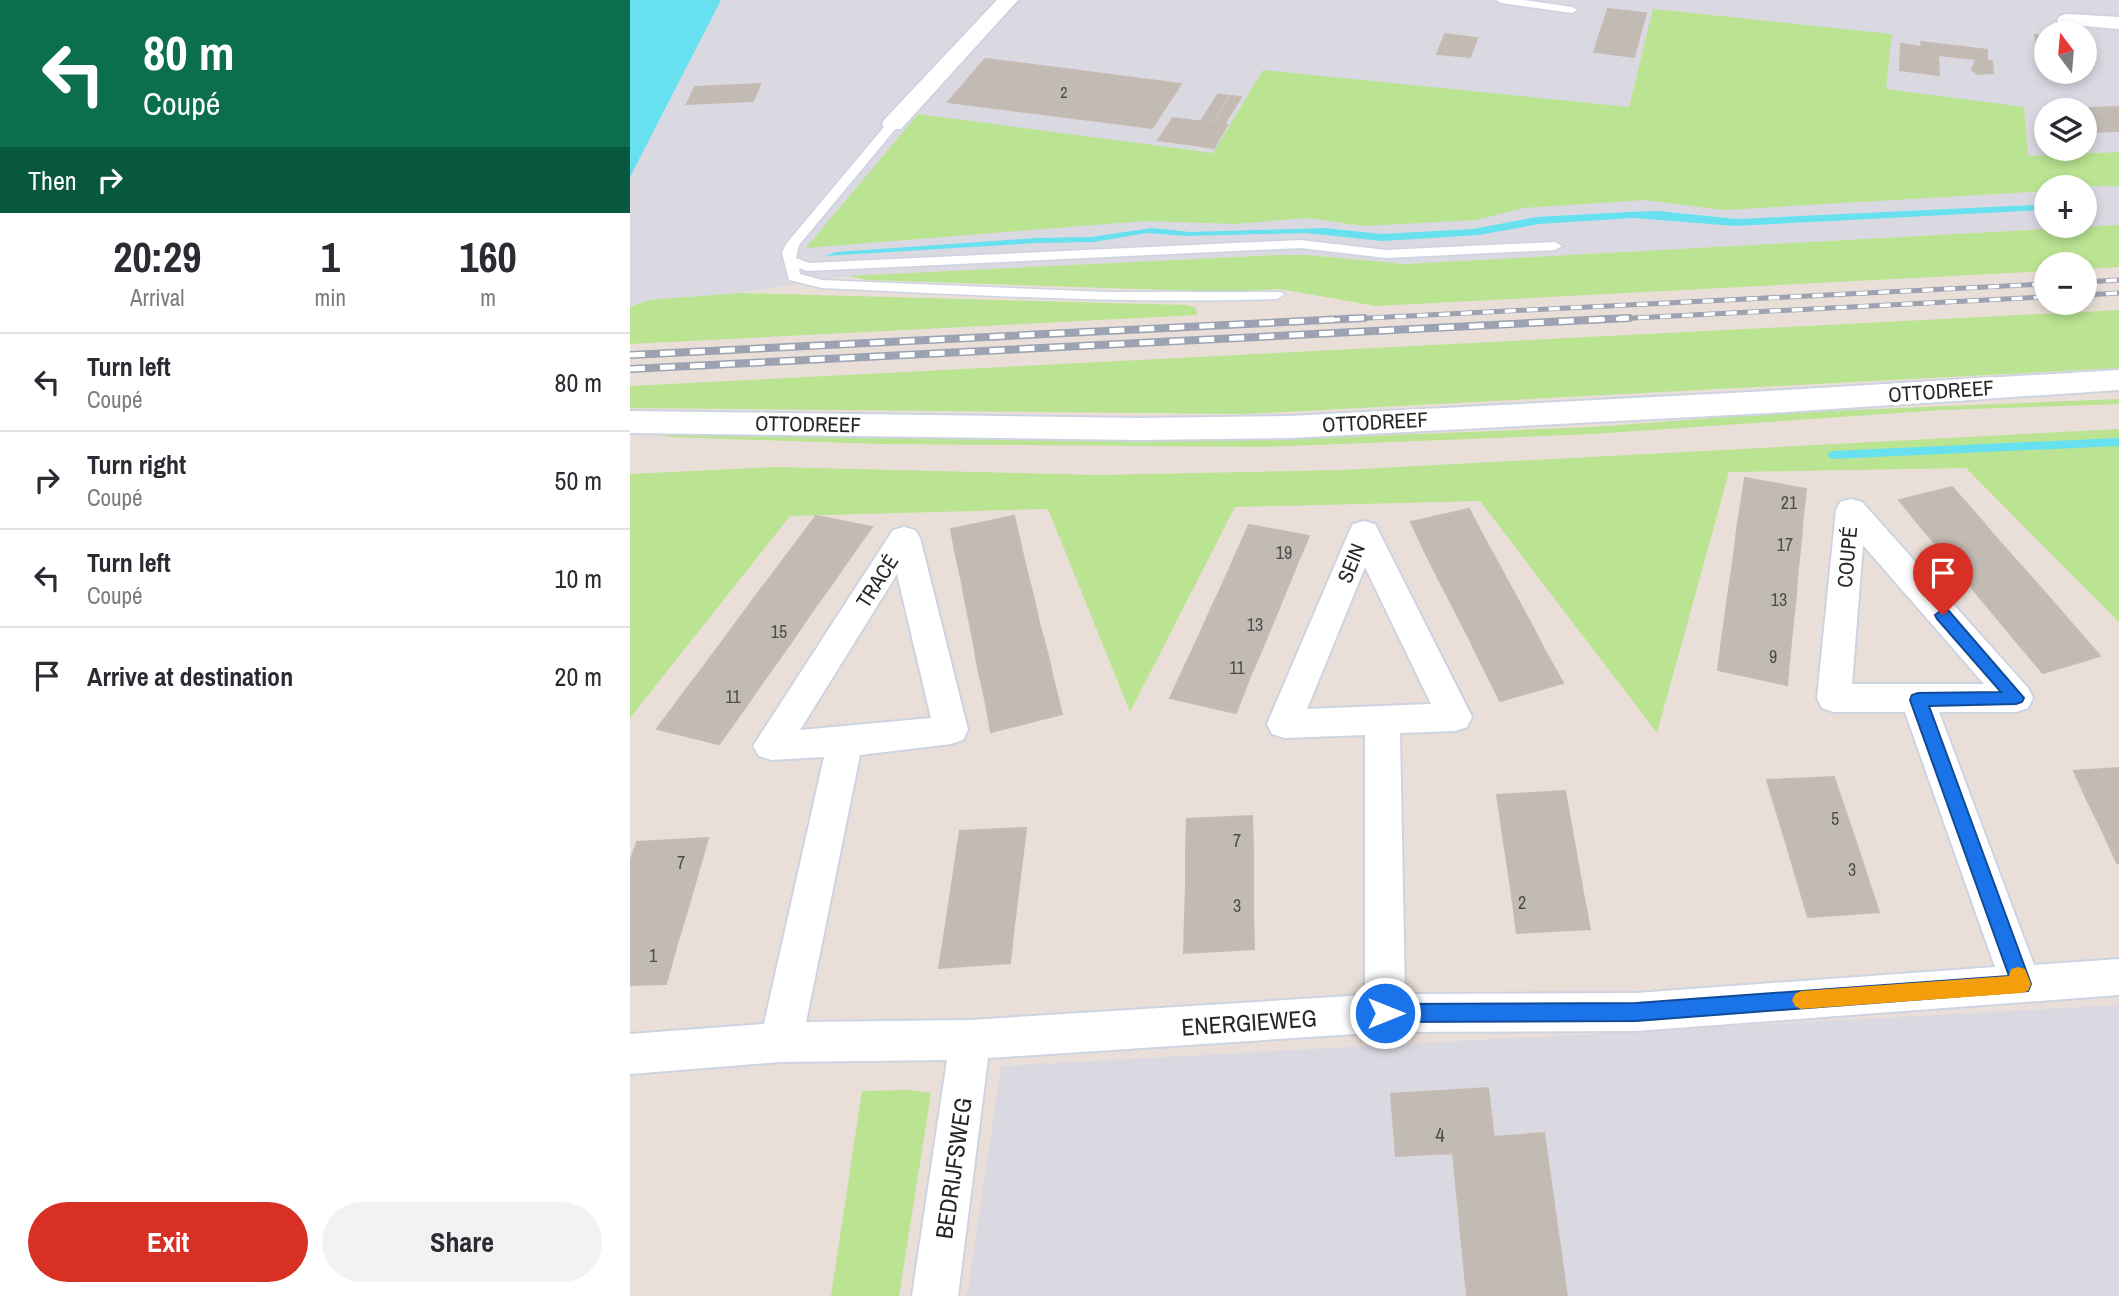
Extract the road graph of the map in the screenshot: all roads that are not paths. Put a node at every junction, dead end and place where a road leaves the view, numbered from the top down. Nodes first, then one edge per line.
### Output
1 (1008, 0) edge
2 (1501, 0) edge
3 (1572, 9) dead end
4 (2067, 20) dead end
5 (2119, 23) edge
6 (893, 124) joint
7 (1555, 246) dead end
8 (790, 260) junction
9 (1277, 295) dead end
10 (2119, 380) edge
11 (630, 422) edge
12 (1918, 700) junction
13 (1382, 722) junction
14 (845, 742) junction
15 (2119, 977) edge
16 (2021, 984) junction
17 (1385, 1013) junction
18 (970, 1040) junction
19 (781, 1042) junction
20 (630, 1054) edge
21 (935, 1296) edge

1 - 6 street
2 - 3 lane
4 - 5 street
6 - 8 lane
7 - 8 lane
8 - 9 lane
10 - 11 street, OTTODREEF
12 - 12 street, COUPÉ
12 - 16 street
13 - 13 street, SEIN
13 - 17 street
14 - 14 street, TRACÉ
14 - 19 street
15 - 16 street, ENERGIEWEG
16 - 17 street, ENERGIEWEG
17 - 18 street, ENERGIEWEG
18 - 19 street, ENERGIEWEG
18 - 21 street, BEDRIJFSWEG
19 - 20 street, ENERGIEWEG

